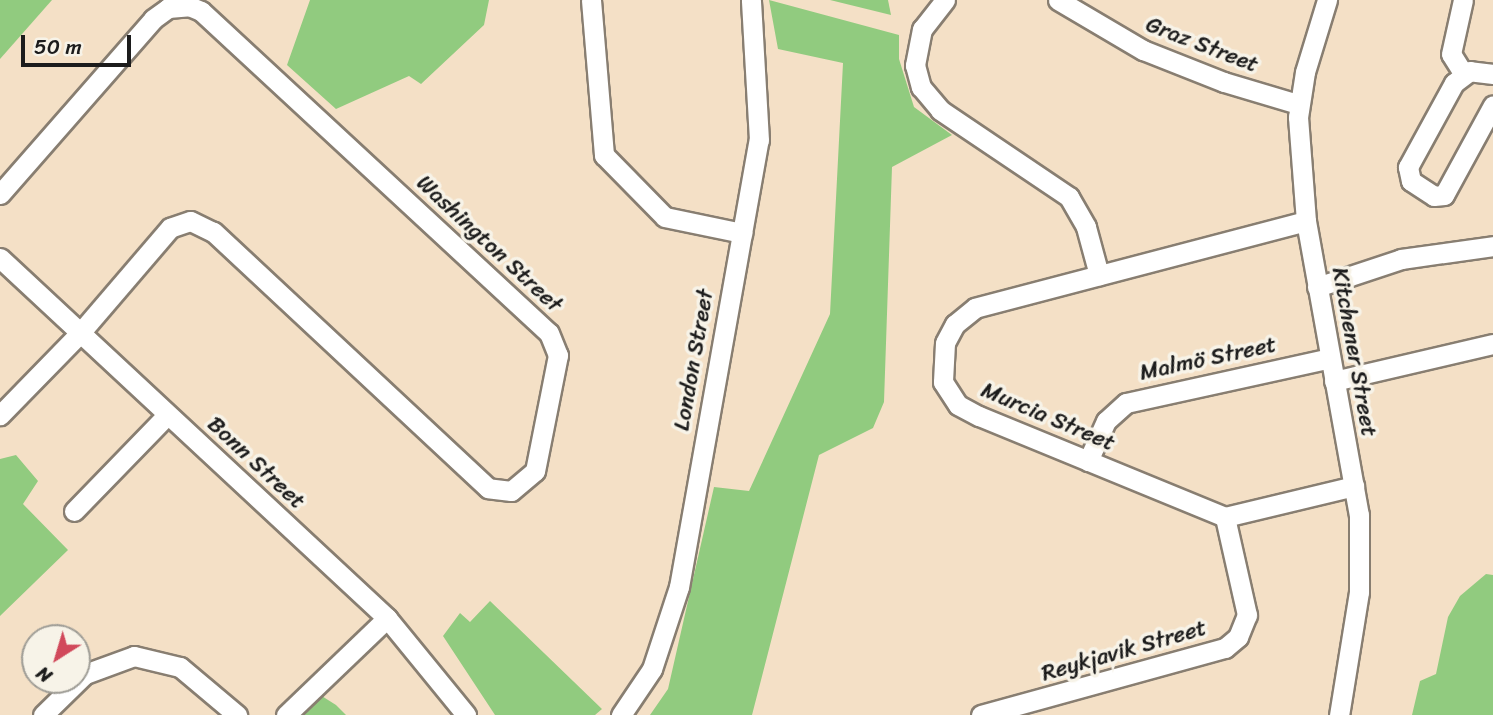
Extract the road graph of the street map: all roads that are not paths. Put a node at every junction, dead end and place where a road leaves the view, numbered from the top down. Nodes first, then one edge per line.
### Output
1 (591, 0) edge
2 (751, 0) edge
3 (945, 0) edge
4 (1058, 0) edge
5 (1327, 0) edge
6 (1463, 0) edge
7 (188, 3) edge
8 (1463, 73) junction
9 (1493, 74) edge
10 (1298, 104) junction
11 (1493, 105) edge
12 (0, 194) edge
13 (1306, 221) junction
14 (741, 233) junction
15 (1493, 246) edge
16 (0, 258) edge
17 (1099, 275) junction
18 (1317, 286) junction
19 (80, 333) junction
20 (1493, 344) edge
21 (1330, 358) junction
22 (1334, 381) junction
23 (0, 415) edge
24 (167, 415) junction
25 (1088, 461) junction
26 (1354, 486) junction
27 (74, 511) dead end
28 (1225, 517) junction
29 (387, 618) junction
30 (43, 715) edge
31 (237, 715) edge
32 (286, 715) edge
33 (466, 715) edge
34 (621, 715) edge
35 (981, 715) edge
36 (1339, 715) edge

1 - 14 street
2 - 14 street, London Street
3 - 17 street
4 - 10 street, Graz Street
5 - 10 street, Kitchener Street
6 - 8 street
7 - 12 street, Washington Street
7 - 19 street, Washington Street
8 - 9 street
8 - 11 street
10 - 13 street, Kitchener Street
13 - 17 street, Murcia Street
13 - 18 street, Kitchener Street
14 - 34 street, London Street
15 - 18 street
16 - 19 street, Bonn Street
17 - 25 street, Murcia Street
18 - 21 street, Kitchener Street
19 - 23 street
19 - 24 street, Bonn Street
20 - 22 street
21 - 22 street, Kitchener Street
21 - 25 street, Malmö Street
22 - 26 street, Kitchener Street
24 - 27 street
24 - 29 street, Bonn Street
25 - 28 street, Murcia Street
26 - 28 street
26 - 36 street, Kitchener Street
28 - 35 street, Reykjavik Street
29 - 32 street
29 - 33 street, Bonn Street
30 - 31 street

